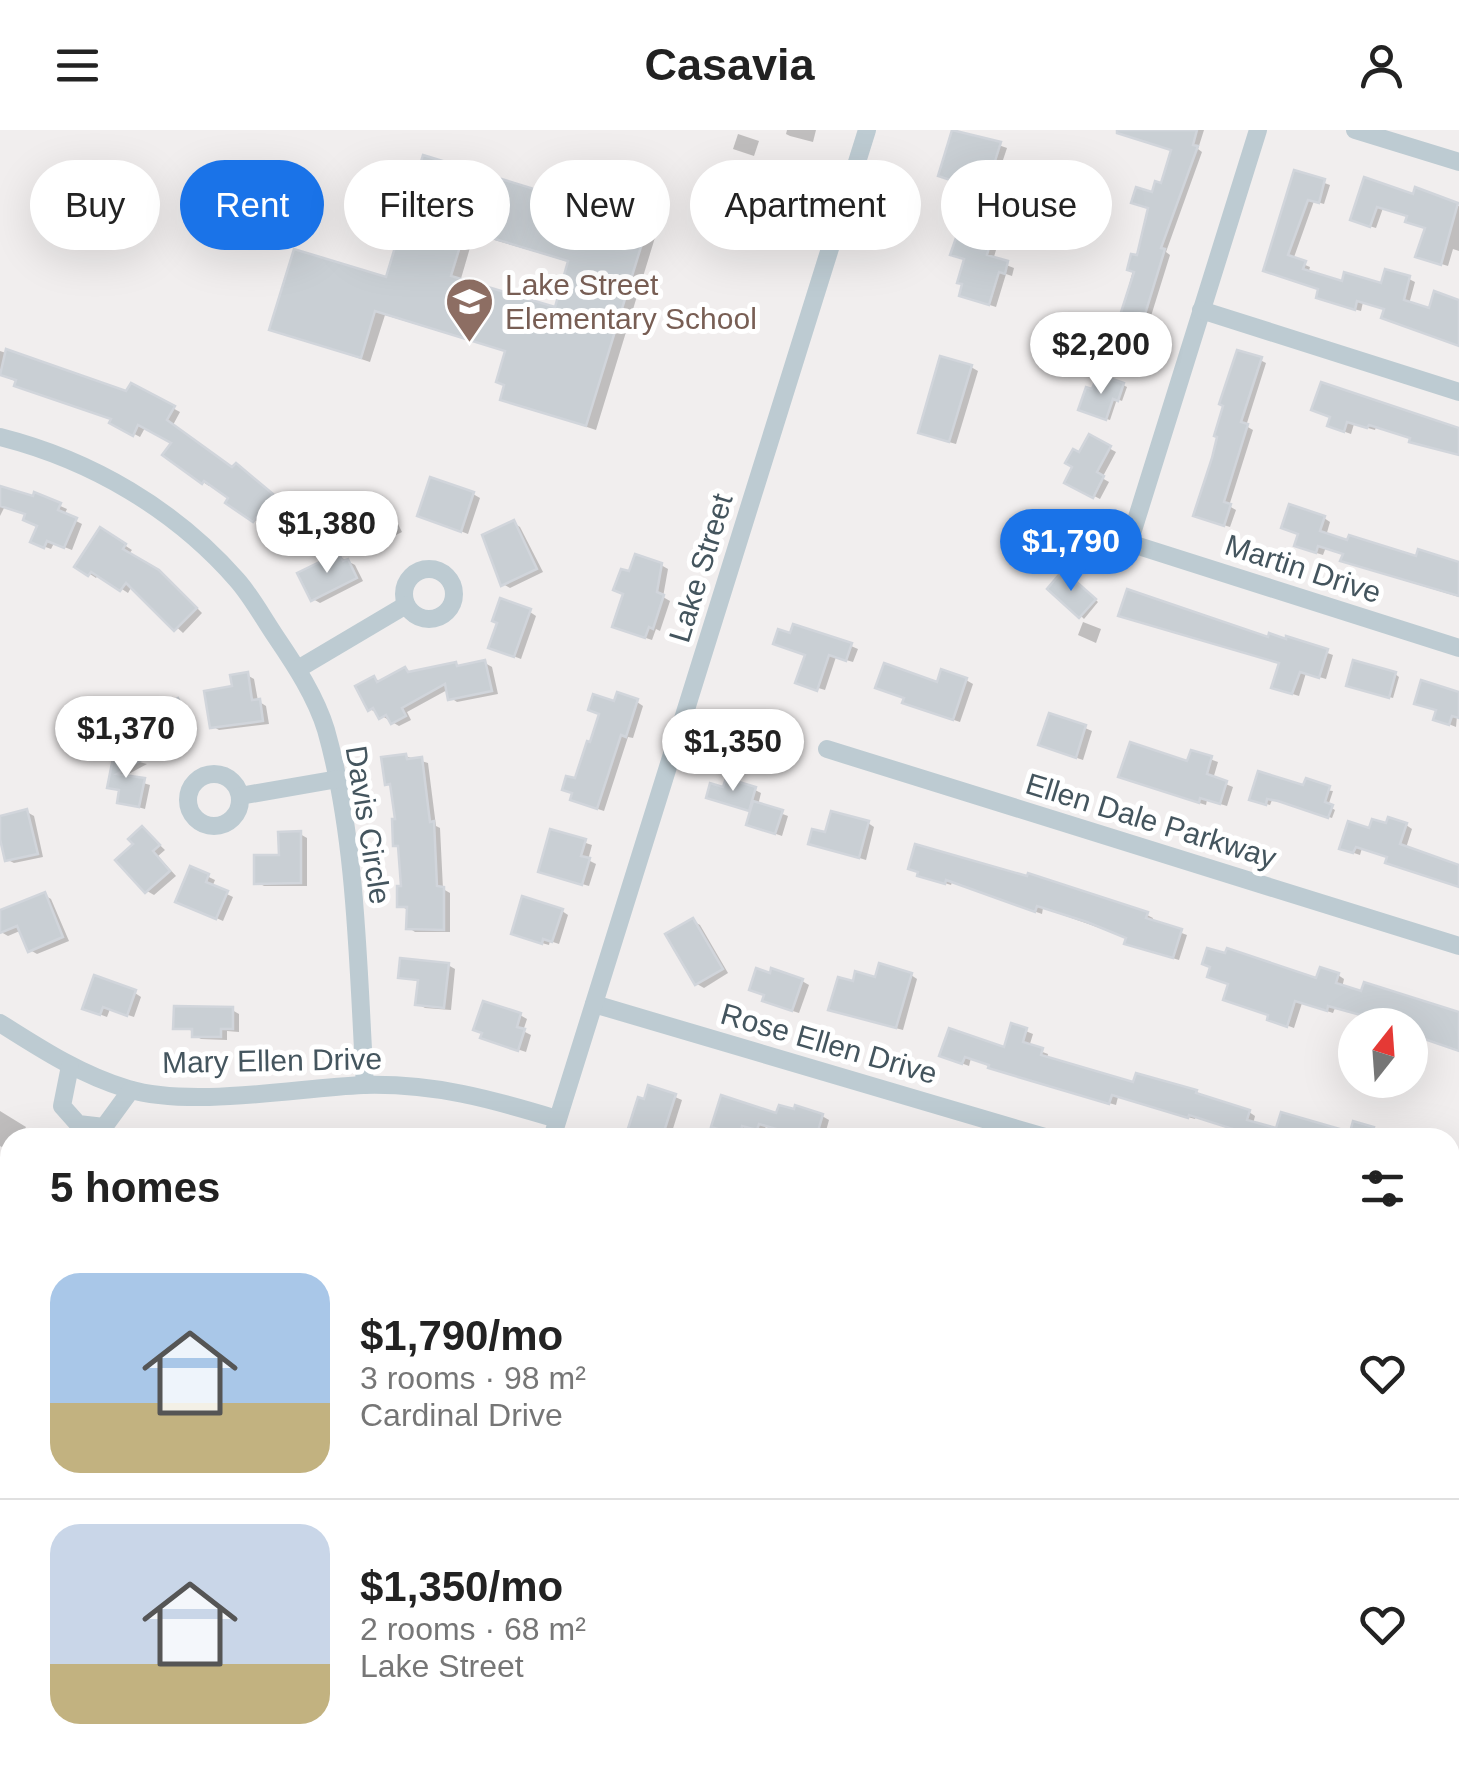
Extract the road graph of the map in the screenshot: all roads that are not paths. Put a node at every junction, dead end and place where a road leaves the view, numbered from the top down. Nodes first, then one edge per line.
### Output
1 (866, 130) edge
2 (1258, 130) edge
3 (1355, 130) edge
4 (1459, 162) edge
5 (1200, 310) junction
6 (1459, 392) edge
7 (0, 437) edge
8 (406, 605) dead end
9 (1459, 648) edge
10 (298, 670) junction
11 (827, 749) dead end
12 (338, 779) junction
13 (240, 796) dead end
14 (1459, 946) edge
15 (594, 1004) junction
16 (0, 1023) edge
17 (70, 1066) junction
18 (364, 1085) junction
19 (130, 1090) junction
20 (554, 1128) edge
21 (1014, 1128) edge

1 - 15 street, Lake Street
2 - 5 street
3 - 4 street
5 - 6 street
5 - 9 street, Martin Drive
7 - 10 street, Davis Circle
8 - 10 street
10 - 12 street, Davis Circle
11 - 14 street, Ellen Dale Parkway
12 - 13 street
12 - 18 street, Davis Circle
15 - 20 street, Lake Street
15 - 21 street, Rose Ellen Drive
16 - 17 street, Mary Ellen Drive
17 - 19 street, Mary Ellen Drive
17 - 19 street
18 - 19 street, Mary Ellen Drive
18 - 20 street, Mary Ellen Drive

